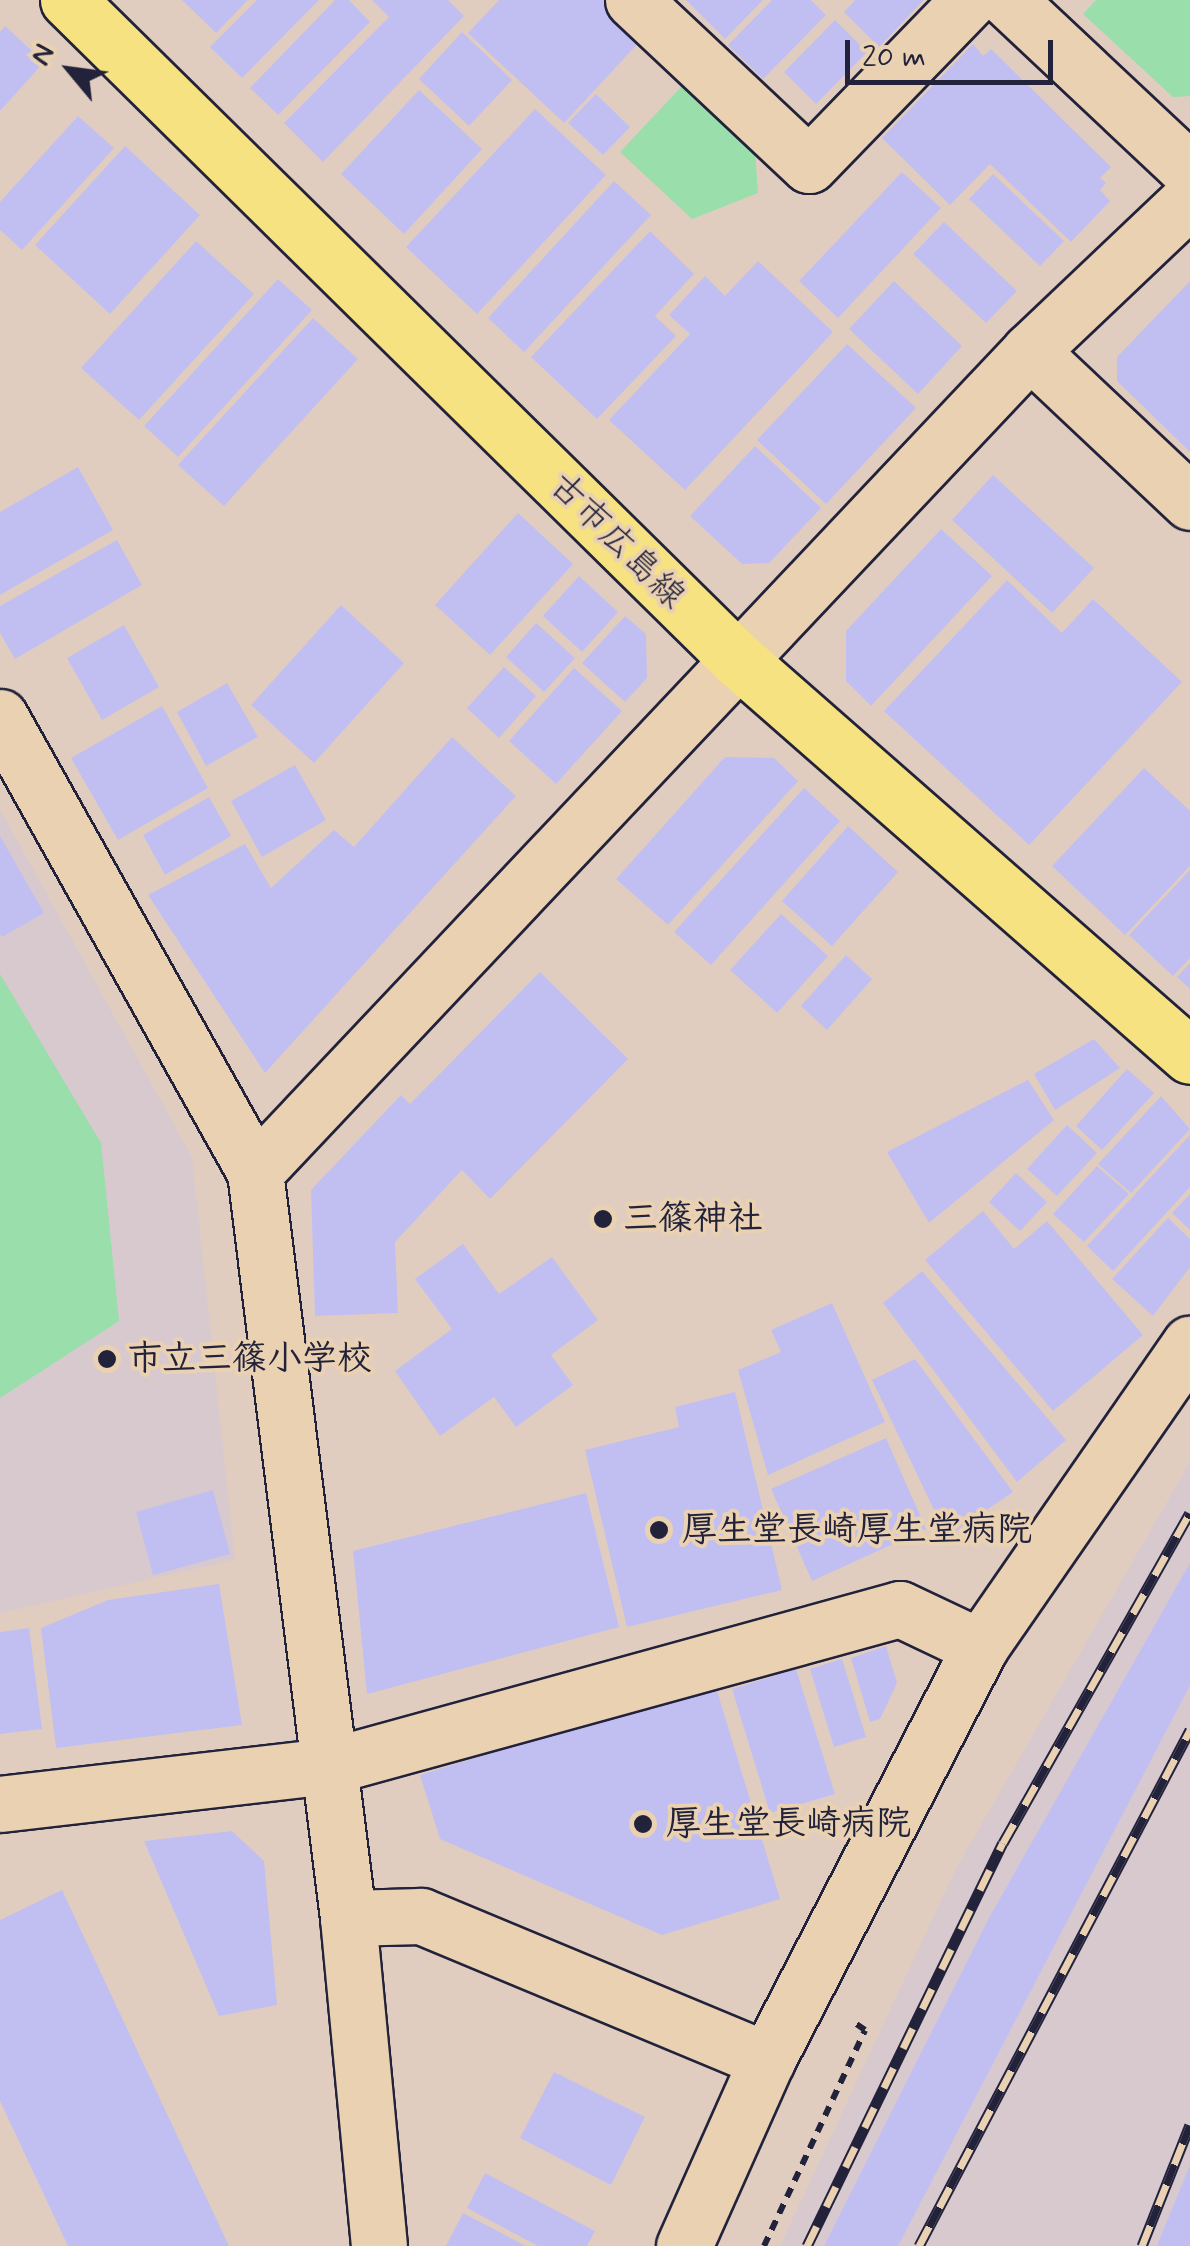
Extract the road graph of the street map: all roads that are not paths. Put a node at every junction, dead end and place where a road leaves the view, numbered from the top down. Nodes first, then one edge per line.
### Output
1 (68, 0) edge
2 (632, 0) edge
3 (970, 0) edge
4 (1008, 0) edge
5 (1190, 171) edge
6 (1190, 199) edge
7 (1030, 351) junction
8 (1190, 502) edge
9 (737, 659) junction
10 (0, 717) edge
11 (1190, 1056) edge
12 (254, 1172) junction
13 (1190, 1344) edge
14 (980, 1647) junction
15 (330, 1766) junction
16 (0, 1804) edge
17 (348, 1918) junction
18 (767, 2060) junction
19 (379, 2246) edge
20 (684, 2246) edge

1 - 9 main road, 古市広島線
2 - 3 street
4 - 5 street
6 - 7 street
7 - 8 street
7 - 9 street
9 - 11 main road, 古市広島線
9 - 12 street
10 - 12 street
12 - 15 street
13 - 14 street
14 - 15 street
14 - 18 street
15 - 16 street
15 - 17 street
17 - 18 street
17 - 19 street
18 - 20 street

